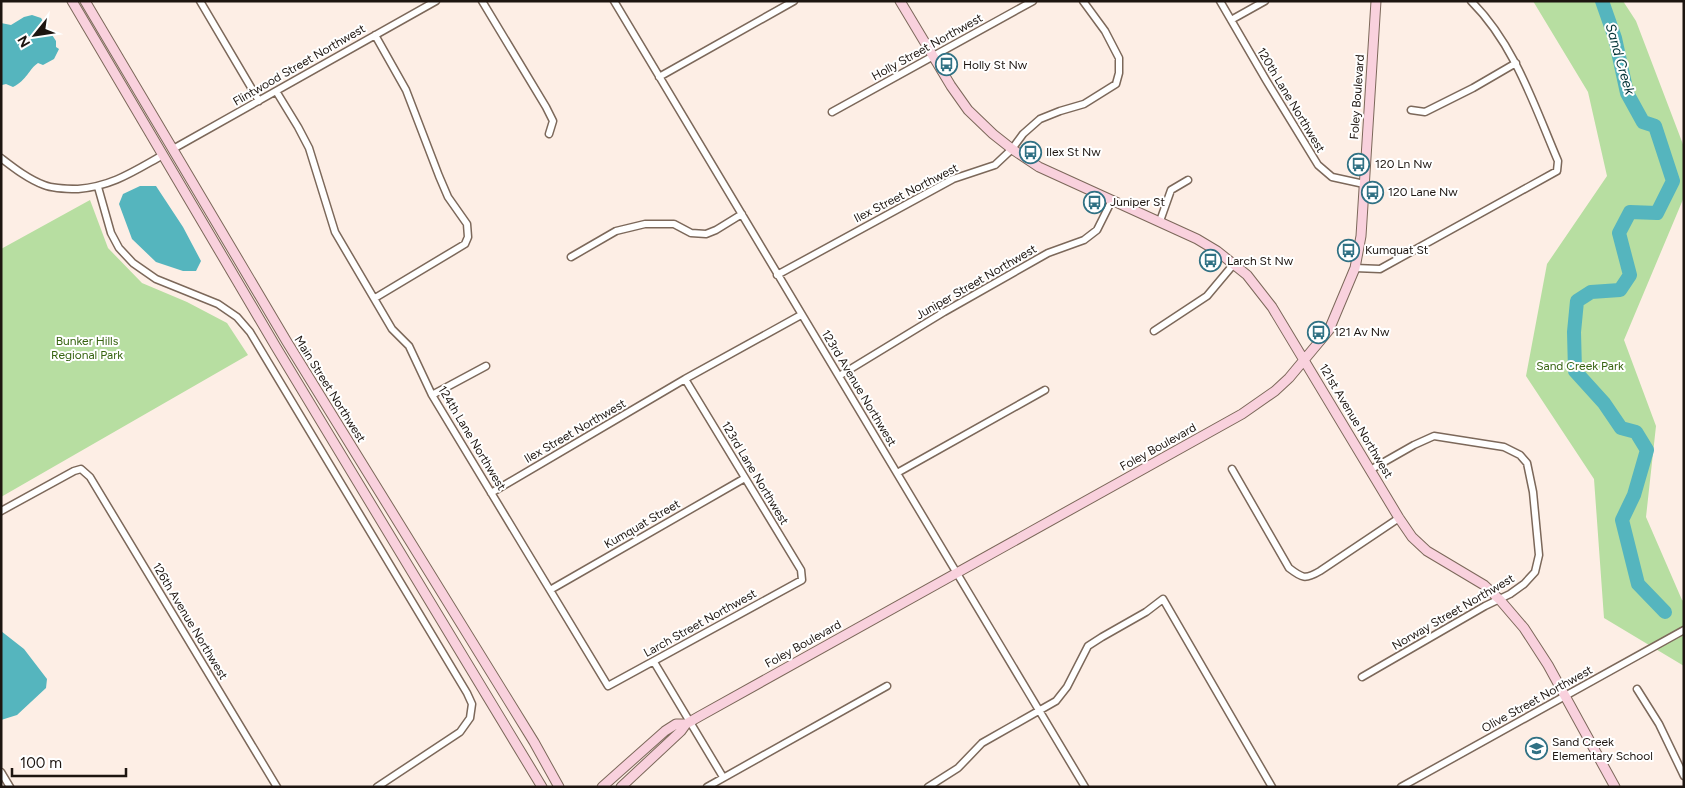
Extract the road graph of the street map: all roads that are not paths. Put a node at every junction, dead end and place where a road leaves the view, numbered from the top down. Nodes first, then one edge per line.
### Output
1 (72, 1) edge
2 (85, 1) edge
3 (200, 1) edge
4 (436, 1) edge
5 (482, 1) edge
6 (614, 1) edge
7 (794, 1) edge
8 (900, 1) edge
9 (1033, 1) edge
10 (1083, 1) edge
11 (1220, 1) edge
12 (1266, 1) edge
13 (1376, 1) edge
14 (1471, 1) edge
15 (1231, 20) junction
16 (375, 34) junction
17 (933, 57) junction
18 (1516, 63) junction
19 (659, 77) junction
20 (276, 91) junction
21 (259, 101) junction
22 (1411, 110) dead end
23 (832, 112) dead end
24 (549, 134) dead end
25 (174, 149) junction
26 (1012, 149) junction
27 (163, 155) junction
28 (1, 158) edge
29 (1188, 180) dead end
30 (1364, 184) junction
31 (98, 187) junction
32 (1112, 200) junction
33 (742, 214) junction
34 (1160, 221) junction
35 (571, 257) dead end
36 (1233, 265) junction
37 (1355, 268) junction
38 (777, 275) junction
39 (375, 298) junction
40 (801, 315) junction
41 (1154, 331) dead end
42 (1304, 360) junction
43 (486, 366) dead end
44 (839, 376) junction
45 (685, 379) junction
46 (1045, 390) dead end
47 (432, 395) junction
48 (1232, 469) dead end
49 (1370, 470) junction
50 (897, 473) junction
51 (745, 478) junction
52 (491, 493) junction
53 (1, 511) edge
54 (1399, 518) junction
55 (956, 574) junction
56 (802, 580) joint
57 (550, 590) junction
58 (1500, 600) junction
59 (1684, 630) edge
60 (654, 662) junction
61 (1362, 677) dead end
62 (608, 686) joint
63 (887, 686) dead end
64 (1637, 690) dead end
65 (1565, 695) junction
66 (1039, 711) junction
67 (688, 723) junction
68 (1, 772) edge
69 (1684, 776) edge
70 (724, 777) junction
71 (10, 787) edge
72 (277, 787) edge
73 (377, 787) edge
74 (542, 787) edge
75 (559, 787) edge
76 (602, 787) edge
77 (621, 787) edge
78 (706, 787) edge
79 (928, 787) edge
80 (1085, 787) edge
81 (1272, 787) edge
82 (1401, 787) edge
83 (1615, 787) edge

1 - 27 street, Main Street Northwest
2 - 25 street, Main Street Northwest
3 - 21 street
4 - 16 street, Flintwood Street Northwest
5 - 24 street
6 - 19 street, 123rd Avenue Northwest
7 - 19 street
8 - 17 street, 121st Avenue Northwest
9 - 17 street, Holly Street Northwest
10 - 26 street, Ilex Street Northwest
11 - 15 street, 120th Lane Northwest
12 - 15 street
13 - 30 street, Foley Boulevard
14 - 18 street
15 - 30 street, 120th Lane Northwest
16 - 20 street, Flintwood Street Northwest
16 - 39 street
17 - 23 street, Holly Street Northwest
17 - 26 street, 121st Avenue Northwest
18 - 22 street
18 - 37 street
19 - 33 street, 123rd Avenue Northwest
20 - 21 street, Flintwood Street Northwest
20 - 39 street, 124th Lane Northwest
21 - 25 street, Flintwood Street Northwest
25 - 75 street, Main Street Northwest
26 - 32 street, 121st Avenue Northwest
26 - 38 street, Ilex Street Northwest
27 - 31 street
27 - 74 street, Main Street Northwest
28 - 31 street
29 - 34 street
30 - 37 street, Foley Boulevard
31 - 73 street
32 - 34 street, 121st Avenue Northwest
32 - 44 street, Juniper Street Northwest
33 - 35 street
33 - 38 street, 123rd Avenue Northwest
34 - 36 street, 121st Avenue Northwest
36 - 41 street
36 - 42 street, 121st Avenue Northwest
37 - 42 street, Foley Boulevard
38 - 40 street, 123rd Avenue Northwest
39 - 47 street, 124th Lane Northwest
40 - 44 street, 123rd Avenue Northwest
40 - 45 street, Ilex Street Northwest
42 - 49 street, 121st Avenue Northwest
42 - 55 street, Foley Boulevard
43 - 47 street
44 - 50 street, 123rd Avenue Northwest
45 - 51 street, 123rd Lane Northwest
45 - 52 street, Ilex Street Northwest
46 - 50 street
47 - 52 street, 124th Lane Northwest
48 - 54 street
49 - 54 street, 121st Avenue Northwest
49 - 58 street, Norway Street Northwest
50 - 55 street, 123rd Avenue Northwest
51 - 56 street, 123rd Lane Northwest
51 - 57 street, Kumquat Street
52 - 57 street, 124th Lane Northwest
53 - 72 street, 126th Avenue Northwest
54 - 58 street, 121st Avenue Northwest
55 - 66 street, 123rd Avenue Northwest
55 - 67 street, Foley Boulevard
56 - 60 street, Larch Street Northwest
57 - 62 street, 124th Lane Northwest
58 - 61 street, Norway Street Northwest
58 - 65 street, 121st Avenue Northwest
59 - 65 street, Olive Street Northwest
60 - 62 street, Larch Street Northwest
60 - 67 street
63 - 70 street
64 - 69 street
65 - 82 street, Olive Street Northwest
65 - 83 street, 121st Avenue Northwest
66 - 79 street
66 - 80 street, 123rd Avenue Northwest
66 - 81 street
67 - 70 street
67 - 76 street, Foley Boulevard
67 - 77 street, Foley Boulevard
68 - 71 street
70 - 78 street

